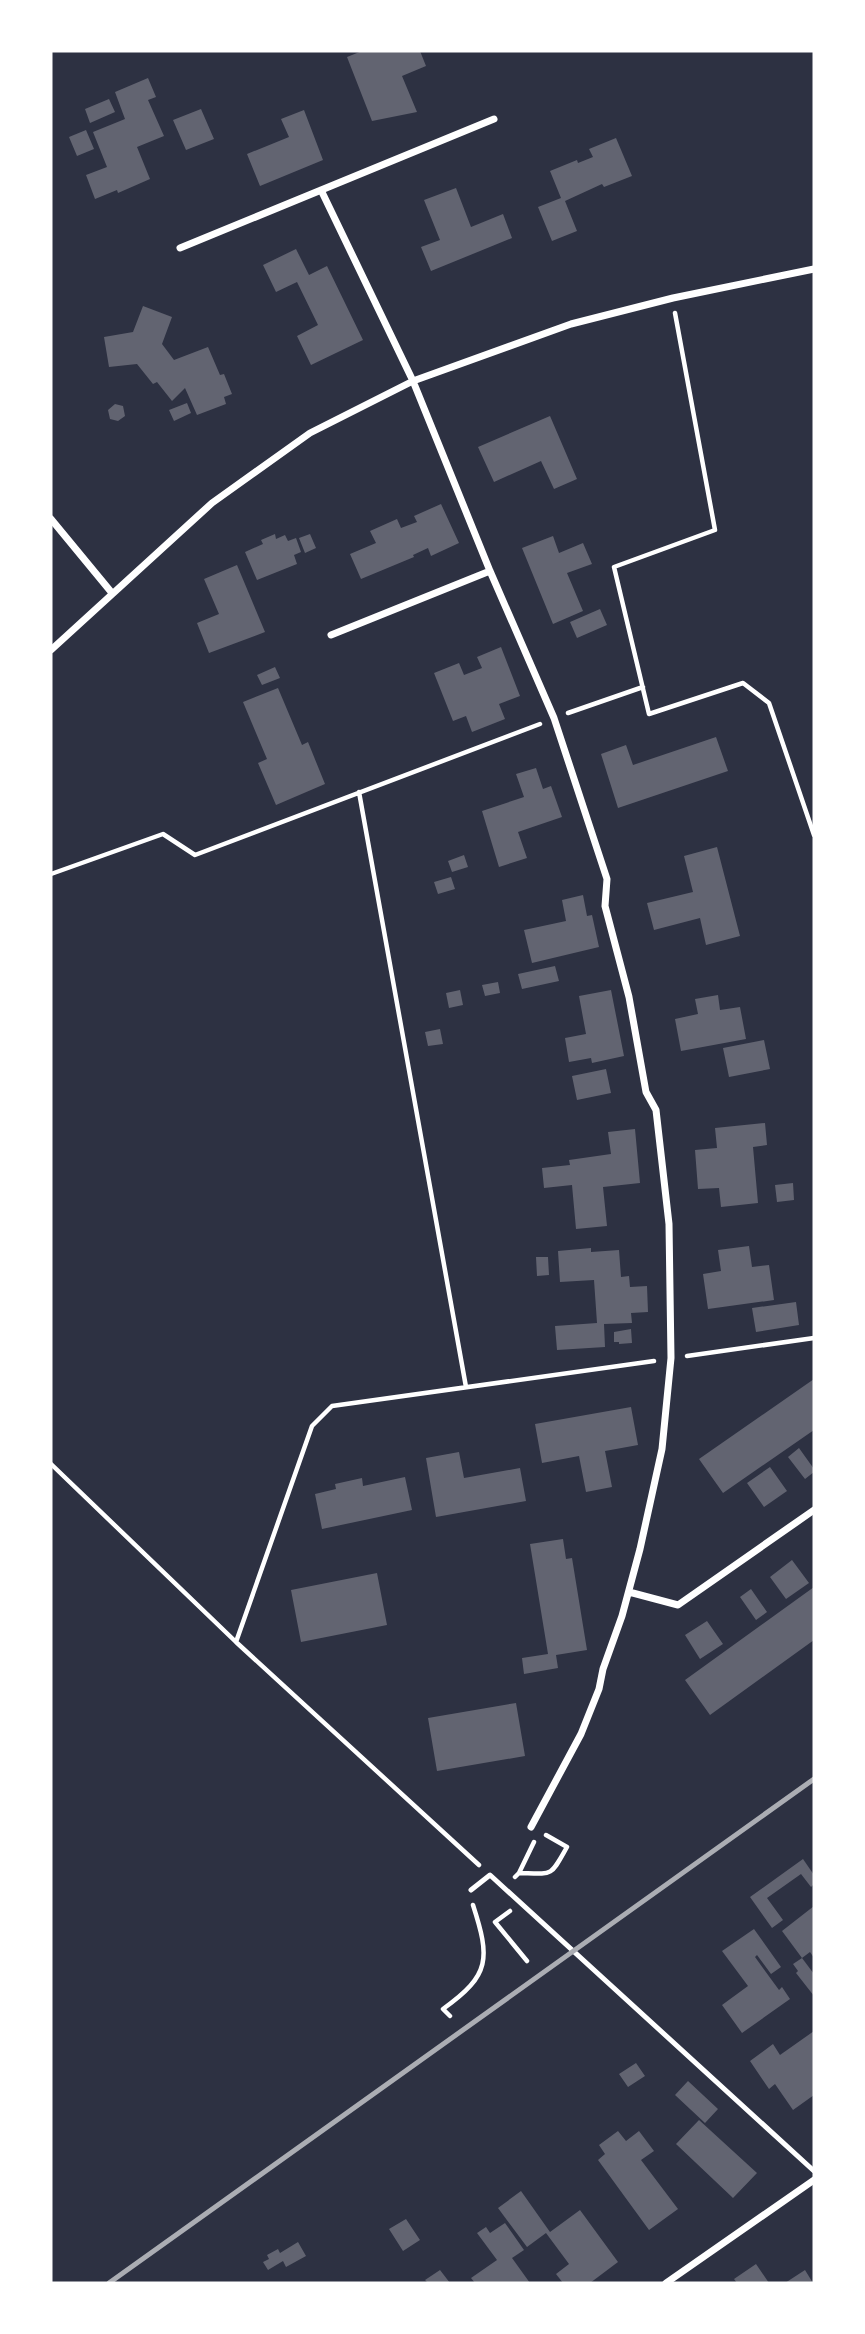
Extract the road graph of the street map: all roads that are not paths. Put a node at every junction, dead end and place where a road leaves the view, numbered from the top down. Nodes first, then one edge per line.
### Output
1 (494, 119) dead end
2 (321, 190) junction
3 (180, 248) dead end
4 (814, 269) edge
5 (413, 381) junction
6 (51, 519) edge
7 (490, 571) junction
8 (112, 593) junction
9 (331, 635) dead end
10 (51, 650) edge
11 (814, 1510) edge
12 (629, 1592) junction
13 (531, 1827) dead end
14 (471, 1890) road end
15 (814, 2171) edge
16 (814, 2180) edge
17 (666, 2283) edge

1 - 2 street
2 - 3 street
2 - 5 street
4 - 5 street
5 - 7 street
5 - 8 street
6 - 8 street
7 - 9 street
7 - 12 street
8 - 10 street
11 - 12 street
12 - 13 street
14 - 15 lane
16 - 17 street

